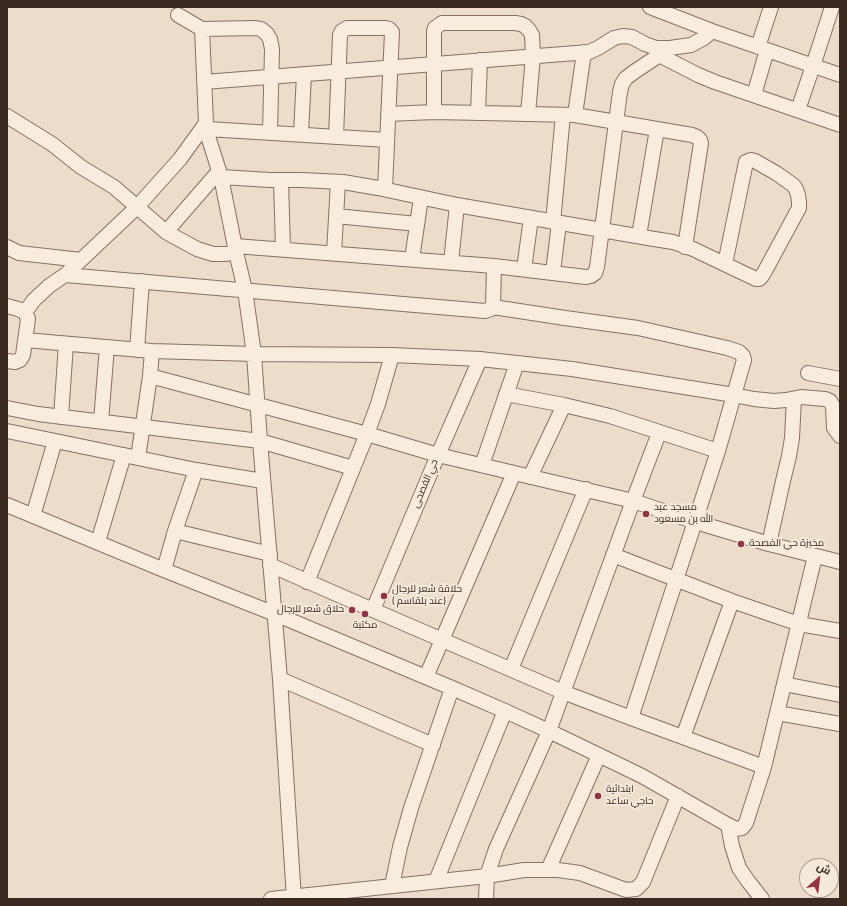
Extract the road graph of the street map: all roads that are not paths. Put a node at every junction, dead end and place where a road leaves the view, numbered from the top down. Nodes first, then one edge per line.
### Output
1 (650, 7) edge
2 (771, 7) edge
3 (832, 7) edge
4 (687, 14) edge
5 (178, 15) dead end
6 (202, 28) junction
7 (712, 31) junction
8 (762, 49) junction
9 (584, 52) junction
10 (665, 52) junction
11 (533, 56) junction
12 (480, 60) junction
13 (434, 64) junction
14 (813, 66) junction
15 (390, 68) junction
16 (339, 71) junction
17 (304, 74) junction
18 (840, 75) edge
19 (271, 77) junction
20 (204, 82) junction
21 (754, 95) junction
22 (798, 110) junction
23 (434, 112) junction
24 (478, 113) junction
25 (388, 114) junction
26 (528, 114) junction
27 (569, 115) junction
28 (7, 116) edge
29 (616, 122) junction
30 (840, 125) edge
31 (206, 126) junction
32 (656, 129) junction
33 (270, 132) junction
34 (301, 134) junction
35 (336, 137) junction
36 (387, 140) junction
37 (220, 174) junction
38 (281, 180) junction
39 (338, 182) junction
40 (385, 189) junction
41 (421, 198) junction
42 (457, 205) junction
43 (137, 207) junction
44 (336, 216) junction
45 (530, 218) junction
46 (556, 222) junction
47 (417, 224) junction
48 (602, 230) junction
49 (166, 232) junction
50 (639, 236) junction
51 (685, 246) junction
52 (7, 247) edge
53 (235, 249) junction
54 (283, 249) junction
55 (334, 253) junction
56 (412, 259) junction
57 (81, 260) junction
58 (451, 262) junction
59 (725, 264) junction
60 (494, 266) junction
61 (524, 269) junction
62 (553, 272) junction
63 (65, 275) junction
64 (142, 281) junction
65 (245, 290) junction
66 (7, 306) edge
67 (493, 307) junction
68 (25, 312) junction
69 (25, 340) junction
70 (66, 344) junction
71 (107, 347) junction
72 (138, 350) junction
73 (152, 351) junction
74 (254, 354) junction
75 (392, 355) junction
76 (480, 359) junction
77 (7, 361) edge
78 (517, 363) junction
79 (808, 373) dead end
80 (150, 376) junction
81 (840, 379) edge
82 (506, 394) junction
83 (734, 395) junction
84 (794, 399) junction
85 (258, 405) junction
86 (564, 405) junction
87 (7, 408) edge
88 (61, 417) junction
89 (101, 421) junction
90 (142, 426) junction
91 (7, 431) edge
92 (659, 433) junction
93 (367, 434) junction
94 (840, 436) edge
95 (55, 441) junction
96 (260, 441) junction
97 (718, 451) junction
98 (124, 455) junction
99 (438, 455) junction
100 (138, 458) junction
101 (482, 465) junction
102 (353, 468) junction
103 (196, 470) junction
104 (514, 473) junction
105 (530, 477) junction
106 (263, 481) junction
107 (586, 489) junction
108 (633, 501) junction
109 (7, 505) edge
110 (33, 516) junction
111 (696, 522) junction
112 (175, 532) junction
113 (98, 542) junction
114 (769, 544) junction
115 (613, 555) junction
116 (815, 556) junction
117 (270, 560) junction
118 (840, 562) edge
119 (164, 570) junction
120 (677, 580) junction
121 (307, 582) junction
122 (732, 601) junction
123 (373, 610) junction
124 (275, 614) junction
125 (799, 624) junction
126 (840, 631) edge
127 (442, 640) junction
128 (511, 669) junction
129 (426, 677) junction
130 (280, 679) junction
131 (784, 684) junction
132 (452, 688) junction
133 (563, 692) junction
134 (840, 695) edge
135 (505, 711) junction
136 (777, 713) junction
137 (631, 718) junction
138 (840, 724) edge
139 (549, 731) junction
140 (683, 737) junction
141 (433, 745) junction
142 (599, 755) junction
143 (764, 767) junction
144 (678, 796) junction
145 (728, 825) junction
146 (548, 870) junction
147 (487, 876) junction
148 (436, 881) junction
149 (392, 886) junction
150 (294, 898) edge
151 (271, 899) edge
152 (486, 899) edge
153 (762, 899) edge

1 - 4 street
2 - 8 street
3 - 14 street
4 - 7 street
5 - 6 street
6 - 19 street
6 - 20 street
7 - 8 street
7 - 10 street
8 - 14 street
8 - 21 street
9 - 10 street
9 - 11 street
9 - 27 street
10 - 21 street
10 - 29 street
11 - 12 street
11 - 13 street
11 - 26 street
12 - 13 street
12 - 24 street
13 - 15 street
13 - 23 street
14 - 18 street
14 - 22 street
15 - 16 street
15 - 16 street
15 - 25 street
16 - 17 street
16 - 35 street
17 - 19 street
17 - 34 street
19 - 20 street
19 - 33 street
20 - 31 street
21 - 22 street
22 - 30 street
23 - 24 street
23 - 25 street
24 - 26 street
25 - 36 street
26 - 27 street
27 - 29 street
27 - 46 street
28 - 43 street
29 - 32 street
29 - 48 street
31 - 33 street
31 - 37 street
31 - 43 street
32 - 50 street
32 - 51 street
33 - 34 street
34 - 35 street
35 - 36 street
36 - 40 street
37 - 38 street
37 - 49 street
37 - 53 street
38 - 39 street
38 - 54 street
39 - 40 street
39 - 44 street
40 - 41 street
41 - 42 street
41 - 47 street
42 - 45 street
42 - 58 street
43 - 49 street
43 - 57 street
44 - 47 street
44 - 55 street
45 - 46 street
45 - 61 street
46 - 48 street
46 - 62 street
47 - 56 street
48 - 50 street
48 - 62 street
49 - 53 street
50 - 51 street
51 - 59 street
52 - 57 street
53 - 54 street
53 - 65 street
54 - 55 street
55 - 56 street
56 - 58 street
57 - 63 street
58 - 60 street
59 - 59 street
60 - 61 street
60 - 67 street
61 - 62 street
63 - 64 street
63 - 68 street
64 - 65 street
64 - 72 street
65 - 67 street
65 - 74 street
66 - 68 street
67 - 83 street
68 - 69 street
69 - 70 street
69 - 77 street
70 - 71 street
70 - 88 street
71 - 72 street
71 - 89 street
72 - 73 street
73 - 74 street
73 - 80 street
74 - 75 street
74 - 85 street
75 - 76 street
75 - 93 street
76 - 78 street
76 - 99 street, حي الفصحى
78 - 82 street
78 - 83 street
79 - 81 street
80 - 85 street
80 - 90 street
82 - 86 street
82 - 101 street
83 - 84 street
83 - 97 street
84 - 94 street
84 - 114 street
85 - 93 street
85 - 96 street
86 - 92 street
86 - 105 street
87 - 88 street
88 - 89 street
89 - 90 street
90 - 96 street
90 - 100 street
91 - 95 street
92 - 97 street
92 - 108 street
93 - 99 street
93 - 102 street
95 - 98 street
95 - 110 street
96 - 102 street
96 - 106 street
97 - 111 street
98 - 100 street
98 - 113 street
99 - 101 street
99 - 123 street, حي الفصحى
100 - 103 street
101 - 104 street
102 - 121 street
103 - 106 street
103 - 112 street
104 - 105 street
104 - 127 street
105 - 107 street
106 - 117 street
107 - 108 street
107 - 128 street
108 - 111 street
108 - 115 street
109 - 110 street
110 - 113 street
111 - 114 street
111 - 120 street
112 - 117 street
112 - 119 street
113 - 119 street
114 - 116 street
115 - 120 street
115 - 133 street
116 - 118 street
116 - 125 street
117 - 121 street
117 - 124 street
119 - 124 street
120 - 122 street
120 - 137 street
121 - 123 street
122 - 125 street
122 - 140 street
123 - 127 street
124 - 129 street
124 - 130 street
125 - 126 street
125 - 131 street
127 - 128 street
127 - 129 street
128 - 133 street
129 - 132 street
130 - 141 street
130 - 150 street
131 - 134 street
131 - 136 street
132 - 135 street
132 - 141 street
133 - 137 street
133 - 139 street
135 - 139 street
135 - 148 street
136 - 138 street
136 - 143 street
137 - 140 street
139 - 142 street
139 - 147 street
140 - 143 street
141 - 149 street
142 - 144 street
142 - 146 street
143 - 145 street
144 - 145 street
144 - 146 street
145 - 153 street
146 - 147 street
147 - 148 street
147 - 152 street
148 - 149 street
149 - 150 street
150 - 151 street

